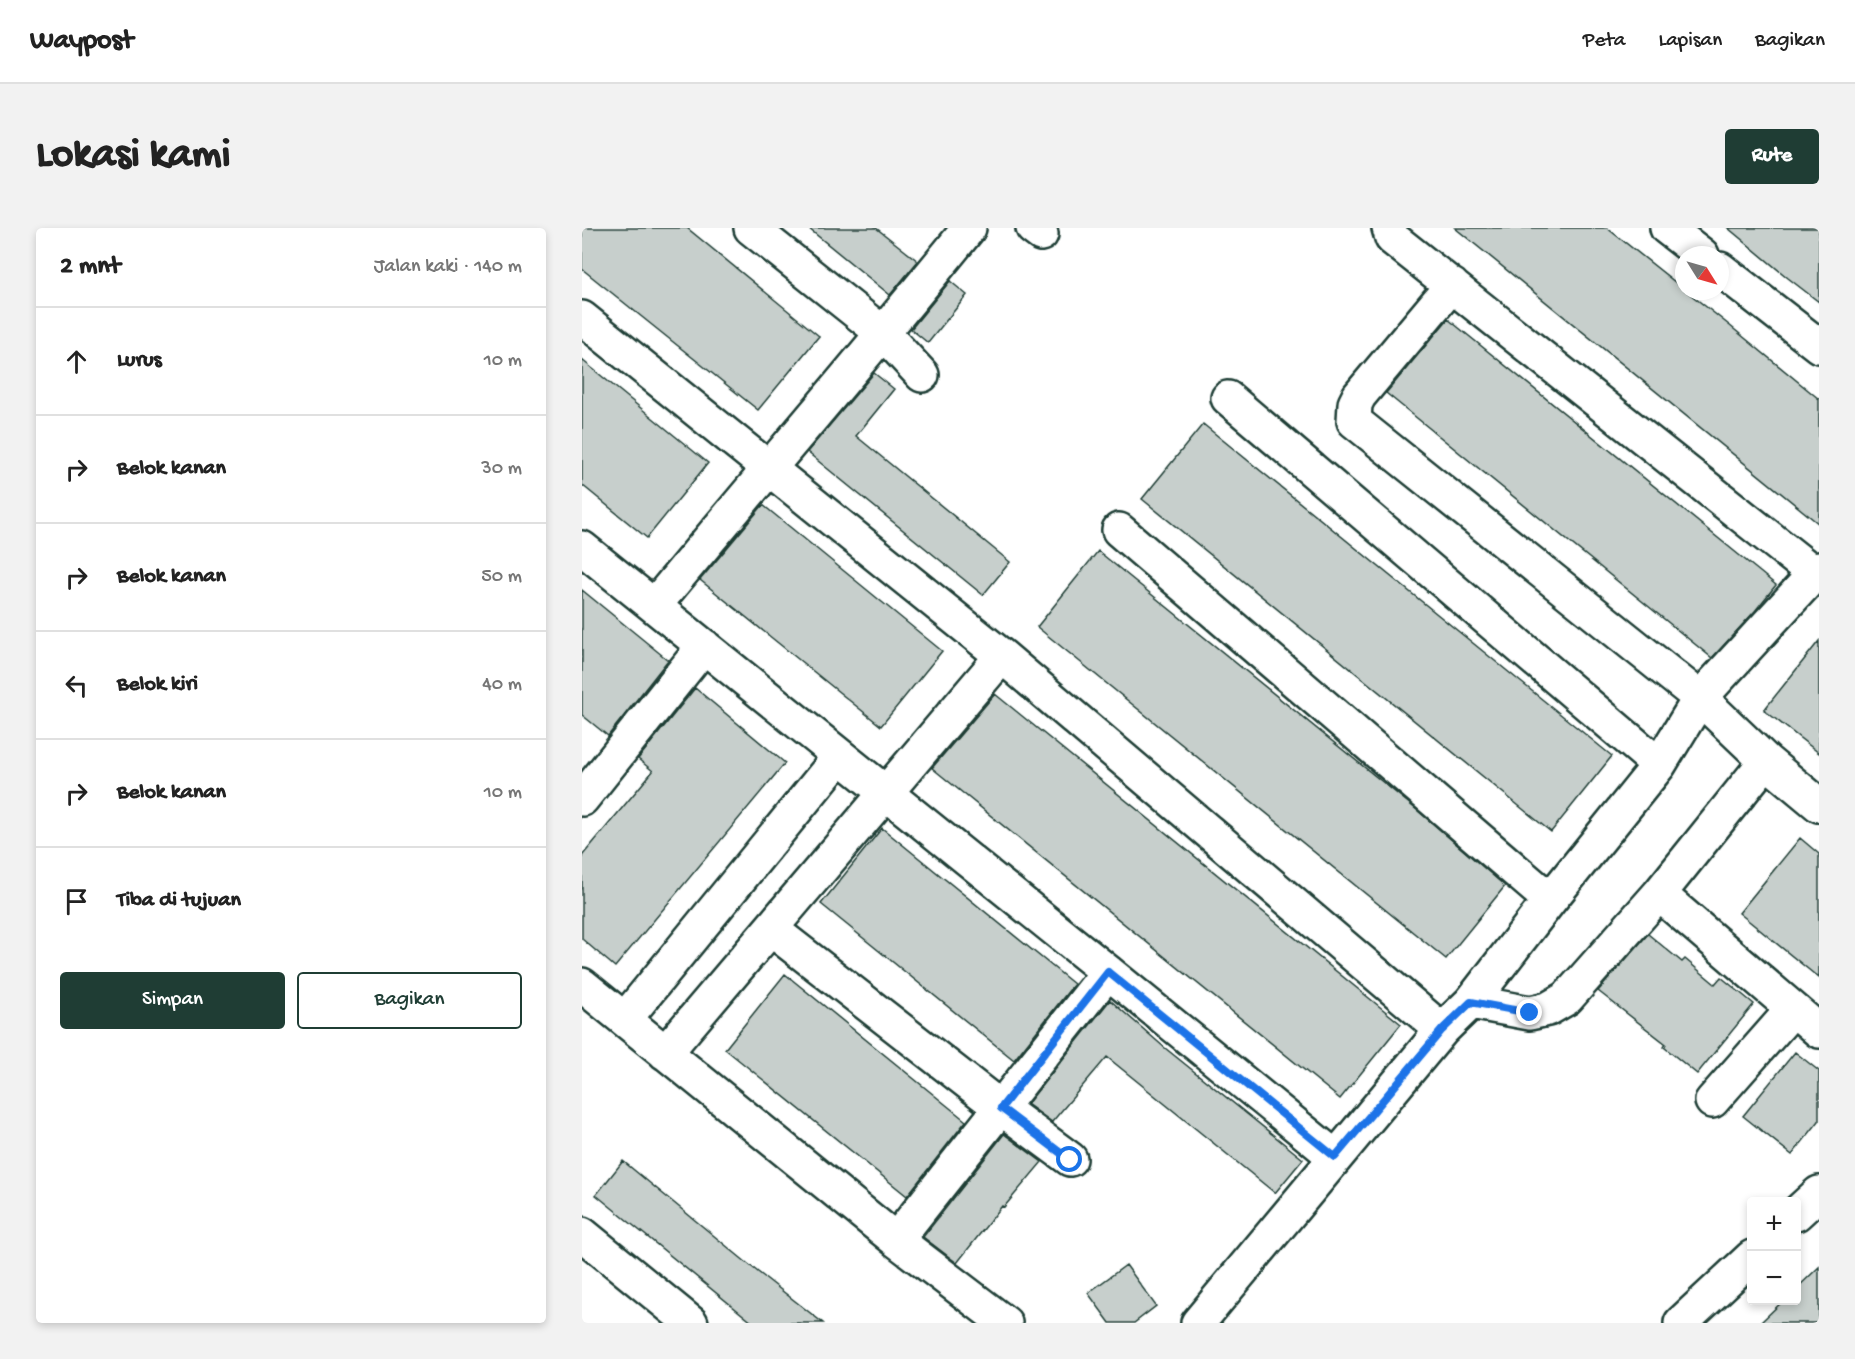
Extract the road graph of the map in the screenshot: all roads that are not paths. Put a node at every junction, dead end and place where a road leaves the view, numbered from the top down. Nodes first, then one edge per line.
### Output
1 (751, 228) edge
2 (969, 228) edge
3 (1389, 228) edge
4 (1667, 228) edge
5 (1690, 246) edge
6 (1729, 276) edge
7 (1452, 285) junction
8 (582, 318) edge
9 (884, 334) junction
10 (1819, 346) edge
11 (922, 375) dead end
12 (1228, 398) dead end
13 (768, 468) junction
14 (1119, 530) dead end
15 (582, 548) edge
16 (1818, 574) edge
17 (654, 606) junction
18 (704, 646) junction
19 (1002, 656) junction
20 (1700, 698) junction
21 (840, 756) junction
22 (1766, 761) junction
23 (592, 765) edge
24 (1659, 765) junction
25 (886, 793) junction
26 (582, 799) edge
27 (1819, 806) edge
28 (1659, 894) junction
29 (1550, 900) junction
30 (771, 929) junction
31 (1108, 972) junction
32 (582, 985) edge
33 (1471, 1002) junction
34 (1793, 1009) junction
35 (625, 1018) junction
36 (1442, 1030) junction
37 (1819, 1031) edge
38 (665, 1053) junction
39 (1712, 1101) dead end
40 (1001, 1108) junction
41 (1335, 1157) junction
42 (1070, 1160) dead end
43 (1819, 1193) edge
44 (1801, 1210) edge
45 (582, 1234) edge
46 (896, 1240) junction
47 (1747, 1262) edge
48 (691, 1323) edge
49 (1005, 1323) edge
50 (1198, 1323) edge
51 (1681, 1323) edge

1 - 9 street
2 - 9 street
3 - 7 street
4 - 5 street
6 - 10 street
7 - 16 street
7 - 20 street
8 - 13 street
9 - 11 street
9 - 13 street
12 - 24 street
13 - 17 street
13 - 19 street
14 - 29 street
15 - 17 street
16 - 20 street
17 - 18 street
18 - 21 street
18 - 23 street
19 - 25 street
19 - 36 street
20 - 22 street
20 - 24 street
21 - 25 street
21 - 35 street
22 - 27 street
22 - 28 street
23 - 26 street
24 - 29 street
25 - 30 street
25 - 31 street
28 - 33 street
28 - 34 street
29 - 33 street
30 - 38 street
30 - 40 street
31 - 40 street
31 - 41 street
32 - 35 street
33 - 36 street
34 - 37 street
34 - 39 street
35 - 38 street
36 - 41 street
38 - 46 street
40 - 42 street
40 - 46 street
41 - 50 street
43 - 44 street
45 - 48 street
46 - 49 street
47 - 51 street

